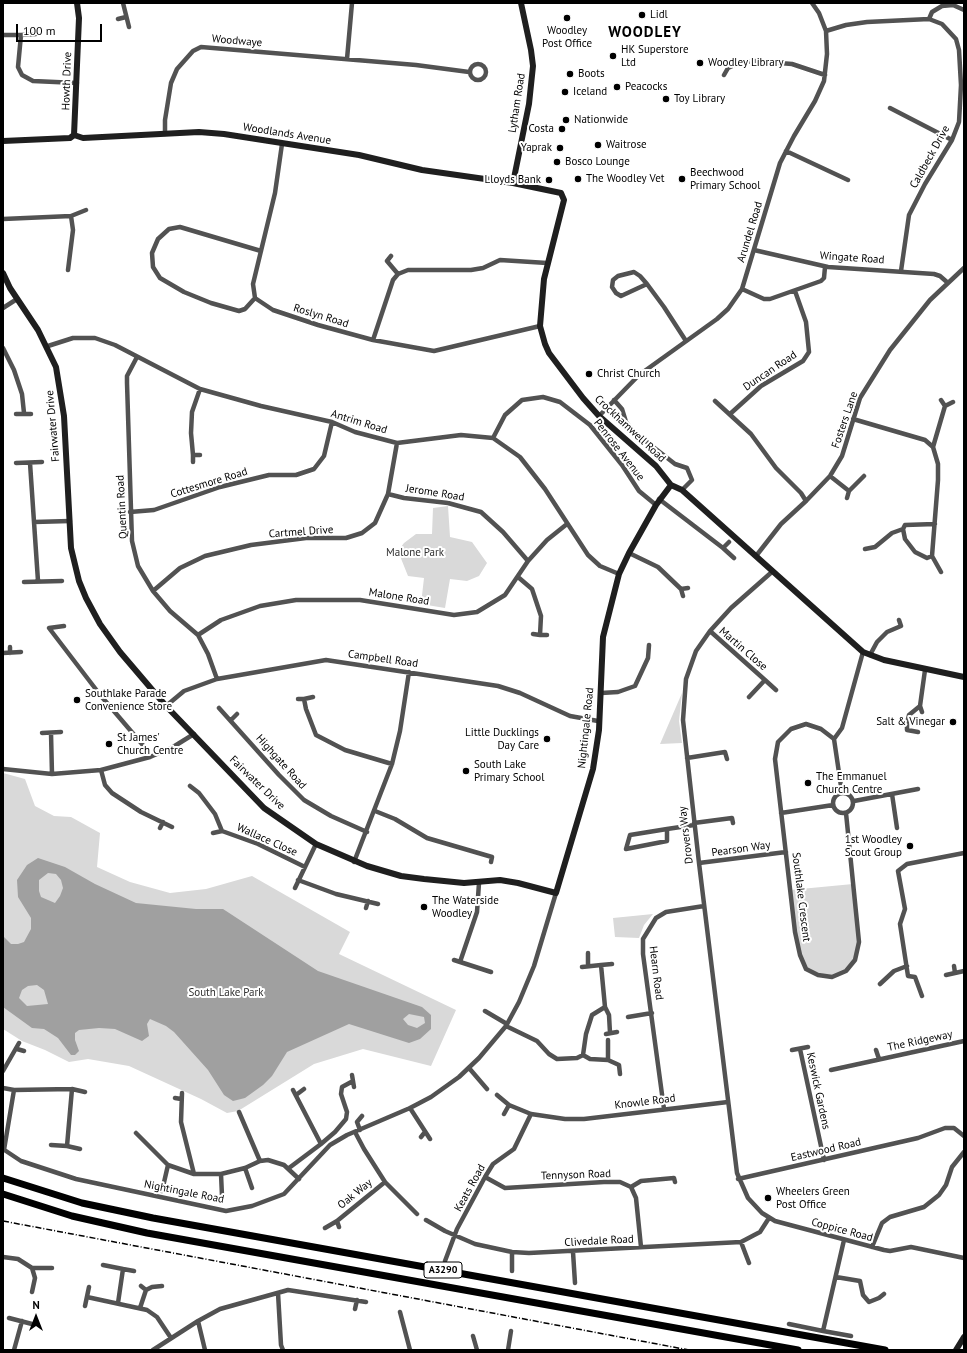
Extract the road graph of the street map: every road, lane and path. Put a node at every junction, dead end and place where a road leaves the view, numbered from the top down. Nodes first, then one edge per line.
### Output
1 (77, 3) edge
2 (123, 3) edge
3 (352, 3) edge
4 (521, 3) edge
5 (812, 3) edge
6 (964, 10) edge
7 (126, 17) junction
8 (118, 19) dead end
9 (929, 19) junction
10 (129, 27) dead end
11 (826, 31) junction
12 (36, 34) dead end
13 (3, 35) edge
14 (21, 35) junction
15 (962, 49) edge
16 (347, 59) junction
17 (469, 72) dead end
18 (724, 75) dead end
19 (825, 75) junction
20 (76, 83) junction
21 (962, 84) edge
22 (890, 108) dead end
23 (166, 134) junction
24 (74, 135) junction
25 (952, 140) junction
26 (3, 141) edge
27 (282, 144) junction
28 (786, 151) junction
29 (848, 180) dead end
30 (514, 183) junction
31 (564, 197) joint
32 (86, 210) dead end
33 (71, 216) junction
34 (3, 218) edge
35 (754, 250) junction
36 (261, 251) junction
37 (391, 256) dead end
38 (547, 263) junction
39 (825, 267) junction
40 (964, 268) edge
41 (68, 270) dead end
42 (901, 271) junction
43 (3, 273) edge
44 (398, 274) junction
45 (948, 283) junction
46 (647, 284) junction
47 (742, 289) junction
48 (795, 291) junction
49 (255, 298) junction
50 (17, 299) junction
51 (3, 308) edge
52 (540, 326) junction
53 (373, 340) junction
54 (686, 340) junction
55 (48, 346) junction
56 (3, 348) edge
57 (137, 357) junction
58 (200, 388) junction
59 (614, 400) junction
60 (940, 400) dead end
61 (715, 401) dead end
62 (953, 402) dead end
63 (945, 406) junction
64 (16, 414) dead end
65 (24, 414) junction
66 (31, 414) dead end
67 (730, 414) junction
68 (599, 416) junction
69 (853, 419) junction
70 (332, 422) junction
71 (493, 438) junction
72 (397, 443) junction
73 (933, 447) junction
74 (194, 455) junction
75 (200, 455) dead end
76 (42, 462) dead end
77 (194, 462) dead end
78 (16, 463) dead end
79 (30, 463) junction
80 (830, 476) junction
81 (864, 476) dead end
82 (671, 484) junction
83 (682, 490) junction
84 (849, 491) junction
85 (388, 494) junction
86 (847, 498) dead end
87 (806, 501) junction
88 (658, 502) junction
89 (130, 512) junction
90 (70, 521) junction
91 (34, 522) junction
92 (567, 524) junction
93 (935, 524) junction
94 (903, 530) junction
95 (729, 542) dead end
96 (723, 548) junction
97 (865, 549) dead end
98 (629, 553) junction
99 (756, 556) junction
100 (932, 556) junction
101 (734, 558) dead end
102 (528, 561) junction
103 (773, 571) junction
104 (940, 572) dead end
105 (619, 574) junction
106 (518, 577) junction
107 (38, 581) junction
108 (62, 581) dead end
109 (24, 582) dead end
110 (688, 588) dead end
111 (681, 589) junction
112 (153, 591) junction
113 (683, 596) dead end
114 (899, 620) dead end
115 (64, 626) dead end
116 (710, 631) junction
117 (533, 634) dead end
118 (198, 635) junction
119 (540, 635) junction
120 (547, 635) dead end
121 (10, 647) dead end
122 (643, 650) dead end
123 (21, 652) dead end
124 (863, 652) junction
125 (3, 653) edge
126 (10, 653) junction
127 (870, 655) junction
128 (925, 670) junction
129 (409, 672) junction
130 (964, 677) edge
131 (217, 679) junction
132 (765, 680) junction
133 (776, 690) dead end
134 (601, 693) junction
135 (313, 697) dead end
136 (749, 697) dead end
137 (304, 698) junction
138 (298, 699) dead end
139 (166, 706) junction
140 (920, 706) junction
141 (219, 708) dead end
142 (922, 712) dead end
143 (237, 714) dead end
144 (230, 720) junction
145 (598, 722) junction
146 (61, 732) dead end
147 (918, 732) dead end
148 (52, 733) junction
149 (42, 734) dead end
150 (194, 734) junction
151 (834, 739) junction
152 (150, 757) junction
153 (686, 758) junction
154 (727, 760) dead end
155 (392, 764) junction
156 (3, 769) edge
157 (101, 770) junction
158 (52, 774) junction
159 (190, 786) dead end
160 (918, 789) dead end
161 (842, 792) junction
162 (892, 794) junction
163 (854, 801) junction
164 (833, 805) junction
165 (375, 811) junction
166 (781, 813) junction
167 (846, 813) junction
168 (732, 818) dead end
169 (163, 822) junction
170 (694, 824) junction
171 (172, 827) dead end
172 (160, 828) dead end
173 (897, 828) dead end
174 (667, 829) junction
175 (222, 831) junction
176 (367, 832) junction
177 (213, 833) dead end
178 (316, 844) junction
179 (786, 852) junction
180 (964, 853) edge
181 (354, 862) junction
182 (491, 862) dead end
183 (699, 864) junction
184 (304, 867) junction
185 (298, 880) junction
186 (479, 883) junction
187 (295, 888) dead end
188 (556, 893) junction
189 (368, 901) junction
190 (378, 904) dead end
191 (704, 906) junction
192 (366, 908) dead end
193 (588, 953) dead end
194 (454, 960) dead end
195 (460, 962) junction
196 (612, 964) dead end
197 (601, 965) junction
198 (588, 966) junction
199 (907, 966) junction
200 (954, 966) dead end
201 (582, 967) dead end
202 (964, 971) edge
203 (491, 972) dead end
204 (955, 973) junction
205 (946, 976) dead end
206 (880, 984) dead end
207 (922, 996) dead end
208 (605, 1007) junction
209 (485, 1011) dead end
210 (652, 1013) junction
211 (628, 1017) dead end
212 (506, 1025) junction
213 (617, 1032) dead end
214 (608, 1040) dead end
215 (964, 1041) edge
216 (19, 1042) dead end
217 (808, 1047) dead end
218 (17, 1049) junction
219 (800, 1049) junction
220 (792, 1050) dead end
221 (876, 1050) dead end
222 (24, 1051) dead end
223 (583, 1056) junction
224 (879, 1059) junction
225 (608, 1060) junction
226 (469, 1068) junction
227 (831, 1070) dead end
228 (3, 1071) edge
229 (620, 1074) dead end
230 (352, 1075) dead end
231 (352, 1081) junction
232 (354, 1087) dead end
233 (3, 1088) edge
234 (72, 1089) junction
235 (304, 1089) dead end
236 (487, 1089) dead end
237 (14, 1090) junction
238 (293, 1090) dead end
239 (85, 1092) dead end
240 (182, 1093) dead end
241 (497, 1095) dead end
242 (296, 1096) junction
243 (175, 1098) dead end
244 (181, 1099) junction
245 (728, 1102) junction
246 (509, 1105) junction
247 (410, 1108) junction
248 (664, 1109) junction
249 (239, 1112) dead end
250 (504, 1114) dead end
251 (531, 1114) junction
252 (362, 1116) dead end
253 (241, 1117) junction
254 (236, 1120) dead end
255 (731, 1128) joint
256 (358, 1131) junction
257 (425, 1132) junction
258 (136, 1133) dead end
259 (964, 1136) edge
260 (421, 1137) dead end
261 (430, 1139) dead end
262 (321, 1144) junction
263 (51, 1145) dead end
264 (67, 1146) junction
265 (4, 1149) edge
266 (80, 1149) dead end
267 (964, 1152) edge
268 (824, 1160) junction
269 (260, 1161) junction
270 (168, 1165) junction
271 (245, 1168) junction
272 (289, 1168) junction
273 (194, 1174) junction
274 (221, 1174) junction
275 (674, 1177) dead end
276 (3, 1178) edge
277 (485, 1178) junction
278 (299, 1179) junction
279 (738, 1179) junction
280 (385, 1182) junction
281 (252, 1188) dead end
282 (631, 1188) junction
283 (162, 1191) dead end
284 (3, 1194) edge
285 (222, 1196) dead end
286 (417, 1214) dead end
287 (769, 1218) junction
288 (426, 1220) dead end
289 (337, 1221) junction
290 (340, 1227) dead end
291 (325, 1228) dead end
292 (455, 1236) junction
293 (844, 1240) junction
294 (741, 1242) junction
295 (872, 1247) junction
296 (641, 1248) junction
297 (512, 1252) junction
298 (573, 1252) junction
299 (3, 1257) edge
300 (964, 1258) edge
301 (446, 1261) dead end
302 (749, 1263) dead end
303 (103, 1265) dead end
304 (32, 1268) junction
305 (52, 1268) dead end
306 (123, 1269) junction
307 (134, 1271) dead end
308 (512, 1271) dead end
309 (836, 1277) junction
310 (575, 1282) dead end
311 (141, 1286) dead end
312 (162, 1286) dead end
313 (89, 1287) dead end
314 (146, 1290) junction
315 (32, 1292) dead end
316 (278, 1293) junction
317 (884, 1294) dead end
318 (87, 1297) junction
319 (356, 1300) junction
320 (366, 1302) dead end
321 (118, 1303) junction
322 (86, 1306) dead end
323 (140, 1308) junction
324 (355, 1309) dead end
325 (400, 1312) dead end
326 (9, 1318) dead end
327 (22, 1321) junction
328 (198, 1321) junction
329 (32, 1324) dead end
330 (789, 1324) dead end
331 (823, 1330) junction
332 (511, 1331) dead end
333 (473, 1336) dead end
334 (851, 1336) dead end
335 (964, 1337) edge
336 (171, 1338) junction
337 (14, 1350) edge
338 (153, 1350) edge
339 (205, 1350) edge
340 (283, 1350) edge
341 (410, 1350) edge
342 (477, 1350) edge
343 (508, 1350) edge
344 (798, 1350) edge
345 (885, 1350) edge
346 (956, 1350) edge

1 - 20 street, Howth Drive
2 - 7 street
3 - 16 street
4 - 30 street, Lytham Road
5 - 11 street, Arundel Road
6 - 9 street
7 - 8 street
7 - 10 street
9 - 11 street
9 - 15 street, Caldbeck Drive
11 - 19 street, Arundel Road
12 - 14 street
13 - 14 street
14 - 20 street
15 - 21 street, Caldbeck Drive
16 - 17 street, Woodwaye
16 - 23 street, Woodwaye
18 - 19 street
19 - 28 street, Arundel Road
20 - 24 street, Howth Drive
21 - 25 street, Caldbeck Drive
22 - 25 street
23 - 24 street, Woodlands Avenue
23 - 27 street, Woodlands Avenue
24 - 26 street, Woodlands Avenue
25 - 42 street, Caldbeck Drive
27 - 30 street, Woodlands Avenue
27 - 36 street
28 - 29 street
28 - 35 street, Arundel Road
30 - 31 street, Woodlands Avenue
31 - 38 street, Crockhamwell Road
32 - 33 street
33 - 34 street
33 - 41 street
35 - 39 street, Wingate Road
35 - 47 street, Arundel Road
36 - 49 street
36 - 49 street
37 - 44 street
38 - 44 street
38 - 52 street, Crockhamwell Road
39 - 42 street, Wingate Road
39 - 48 street
40 - 45 street, Fosters Lane
42 - 45 street, Wingate Road
43 - 50 street, Fairwater Drive
44 - 53 street
45 - 69 street, Fosters Lane
46 - 46 street
46 - 54 street
47 - 48 street
47 - 54 street, Arundel Road
48 - 67 street, Duncan Road
49 - 53 street, Roslyn Road
50 - 51 street
50 - 55 street, Fairwater Drive
52 - 53 street, Roslyn Road
52 - 68 street, Crockhamwell Road
54 - 59 street, Arundel Road
55 - 57 street, Antrim Road
55 - 90 street, Fairwater Drive
56 - 65 street
57 - 58 street, Antrim Road
57 - 89 street, Quentin Road
58 - 70 street, Antrim Road
58 - 74 street
59 - 68 street, Arundel Road
59 - 83 street, Crockhamwell Road
60 - 63 street
61 - 67 street
62 - 63 street
63 - 73 street
64 - 65 street
65 - 66 street
67 - 87 street
68 - 82 street, Crockhamwell Road
69 - 73 street
69 - 80 street, Fosters Lane
70 - 72 street, Antrim Road
70 - 89 street, Cottesmore Road
71 - 72 street, Antrim Road
71 - 88 street, Penrose Avenue
71 - 92 street
72 - 85 street, Cartmel Drive
73 - 93 street
74 - 75 street
74 - 77 street
76 - 79 street, Fairwater Drive
78 - 79 street, Fairwater Drive
79 - 91 street
80 - 84 street
80 - 87 street, Fosters Lane
81 - 84 street
82 - 83 street, Crockhamwell Road
82 - 88 street, Nightingale Road
83 - 99 street, Crockhamwell Road
84 - 86 street
85 - 102 street, Jerome Road
85 - 112 street, Cartmel Drive
87 - 99 street, Fosters Lane
88 - 96 street, Penrose Avenue
88 - 98 street, Nightingale Road
89 - 112 street, Quentin Road
90 - 91 street
90 - 139 street, Fairwater Drive
91 - 107 street
92 - 102 street, Malone Road
92 - 105 street
93 - 94 street
93 - 100 street
94 - 97 street
94 - 100 street
95 - 96 street
96 - 101 street, Penrose Avenue
98 - 105 street, Nightingale Road
98 - 111 street
99 - 103 street, Crockhamwell Road
100 - 104 street
102 - 106 street, Malone Road
103 - 116 street, Drovers Way
103 - 124 street, Crockhamwell Road
105 - 134 street, Nightingale Road
106 - 118 street, Malone Road
106 - 119 street
107 - 108 street
107 - 109 street
110 - 111 street
111 - 113 street
112 - 118 street, Quentin Road
114 - 127 street
115 - 152 street
116 - 132 street, Martin Close
116 - 153 street, Drovers Way
117 - 119 street
118 - 131 street, Quentin Road
119 - 120 street
121 - 126 street
122 - 134 street
123 - 126 street
124 - 127 street, Crockhamwell Road
124 - 151 street
125 - 126 street
127 - 128 street, Crockhamwell Road
128 - 130 street, Crockhamwell Road
128 - 140 street
129 - 131 street, Campbell Road
129 - 145 street, Campbell Road
129 - 155 street
131 - 139 street, Campbell Road
132 - 133 street, Martin Close
132 - 136 street, Martin Close
134 - 145 street, Nightingale Road
135 - 137 street
137 - 138 street
137 - 155 street
139 - 150 street, Fairwater Drive
140 - 142 street
140 - 147 street
141 - 144 street, Highgate Road
143 - 144 street
144 - 176 street, Highgate Road
145 - 188 street, Nightingale Road
146 - 148 street
148 - 149 street
148 - 158 street
150 - 152 street
150 - 178 street, Fairwater Drive
151 - 161 street
151 - 166 street, Southlake Crescent
152 - 157 street
153 - 154 street
153 - 170 street, Drovers Way
155 - 165 street
156 - 158 street
157 - 158 street
157 - 169 street
159 - 175 street, Wallace Close
160 - 162 street
161 - 163 street
161 - 164 street
162 - 163 street
162 - 173 street
163 - 167 street
164 - 166 street
164 - 167 street
165 - 176 street
165 - 182 street
166 - 179 street, Southlake Crescent
167 - 179 street, Southlake Crescent
168 - 170 street
169 - 171 street
169 - 172 street
170 - 174 street
170 - 183 street, Drovers Way
174 - 174 street
175 - 177 street, Wallace Close
175 - 184 street, Wallace Close
176 - 181 street
178 - 181 street, Fairwater Drive
178 - 184 street, Wallace Close
179 - 183 street, Pearson Way
180 - 199 street
181 - 186 street, Fairwater Drive
183 - 191 street, Drovers Way
184 - 185 street, Wallace Close
185 - 187 street, Wallace Close
185 - 189 street
186 - 188 street, Fairwater Drive
186 - 195 street
188 - 212 street, Nightingale Road
189 - 190 street
189 - 192 street
191 - 210 street, Hearn Road
191 - 245 street, Drovers Way
193 - 198 street
194 - 195 street
195 - 203 street
196 - 197 street
197 - 198 street
197 - 208 street
198 - 201 street
199 - 206 street
199 - 207 street
200 - 204 street
202 - 204 street
204 - 205 street
208 - 213 street
208 - 223 street
209 - 212 street
210 - 211 street, Hearn Road
210 - 248 street, Hearn Road
212 - 223 street
212 - 226 street, Nightingale Road
214 - 225 street
215 - 224 street, The Ridgeway
216 - 218 street
217 - 219 street, Keswick Gardens
218 - 222 street
218 - 228 street
219 - 220 street, Keswick Gardens
219 - 268 street, Keswick Gardens
221 - 224 street, The Ridgeway
223 - 225 street
224 - 227 street, The Ridgeway
225 - 229 street
226 - 236 street
226 - 247 street, Nightingale Road
230 - 231 street
231 - 232 street
231 - 262 street
233 - 237 street
234 - 237 street
234 - 239 street
234 - 264 street
235 - 242 street
237 - 265 street
238 - 242 street
240 - 244 street
241 - 246 street, Knowle Road
242 - 262 street
243 - 244 street
244 - 273 street
245 - 248 street, Knowle Road
245 - 255 street, Drovers Way
246 - 250 street
246 - 251 street, Knowle Road
247 - 256 street, Nightingale Road
247 - 257 street
248 - 251 street, Knowle Road
249 - 253 street
251 - 277 street, Keats Road
252 - 256 street
253 - 254 street
253 - 269 street
255 - 279 street, Coppice Road
256 - 278 street, Nightingale Road
256 - 280 street
257 - 260 street
257 - 261 street
258 - 270 street
259 - 268 street, Eastwood Road
262 - 272 street
263 - 264 street
264 - 266 street
265 - 278 street, Nightingale Road
267 - 295 street
268 - 279 street, Eastwood Road
269 - 271 street
269 - 272 street
270 - 273 street
270 - 283 street
271 - 274 street
271 - 281 street
272 - 278 street
273 - 274 street
274 - 285 street
275 - 282 street
276 - 345 main road, A3290
277 - 282 street, Tennyson Road
277 - 292 street, Keats Road
279 - 287 street, Coppice Road
280 - 286 street
280 - 289 street, Oak Way
282 - 296 street
284 - 344 main road, A3290
287 - 293 street, Coppice Road
287 - 294 street, Clivedale Road
288 - 292 street, Clivedale Road
289 - 290 street, Oak Way
289 - 291 street, Oak Way
292 - 297 street, Clivedale Road
292 - 301 street, Keats Road
293 - 295 street, Coppice Road
293 - 309 street
294 - 296 street, Clivedale Road
294 - 302 street
295 - 300 street, Coppice Road
296 - 298 street, Clivedale Road
297 - 298 street, Clivedale Road
297 - 308 street
298 - 310 street
299 - 304 street
303 - 306 street
304 - 305 street
304 - 315 street
306 - 307 street
306 - 321 street
309 - 317 street
309 - 331 street
311 - 314 street
312 - 314 street
313 - 318 street
314 - 323 street
316 - 319 street
316 - 328 street
316 - 340 street
318 - 321 street
318 - 322 street
319 - 320 street
319 - 324 street
321 - 323 street
323 - 336 street
325 - 341 street
326 - 327 street
327 - 329 street
327 - 337 street
328 - 336 street
328 - 339 street
330 - 331 street
331 - 334 street
332 - 343 street
333 - 342 street
335 - 346 street
336 - 338 street

